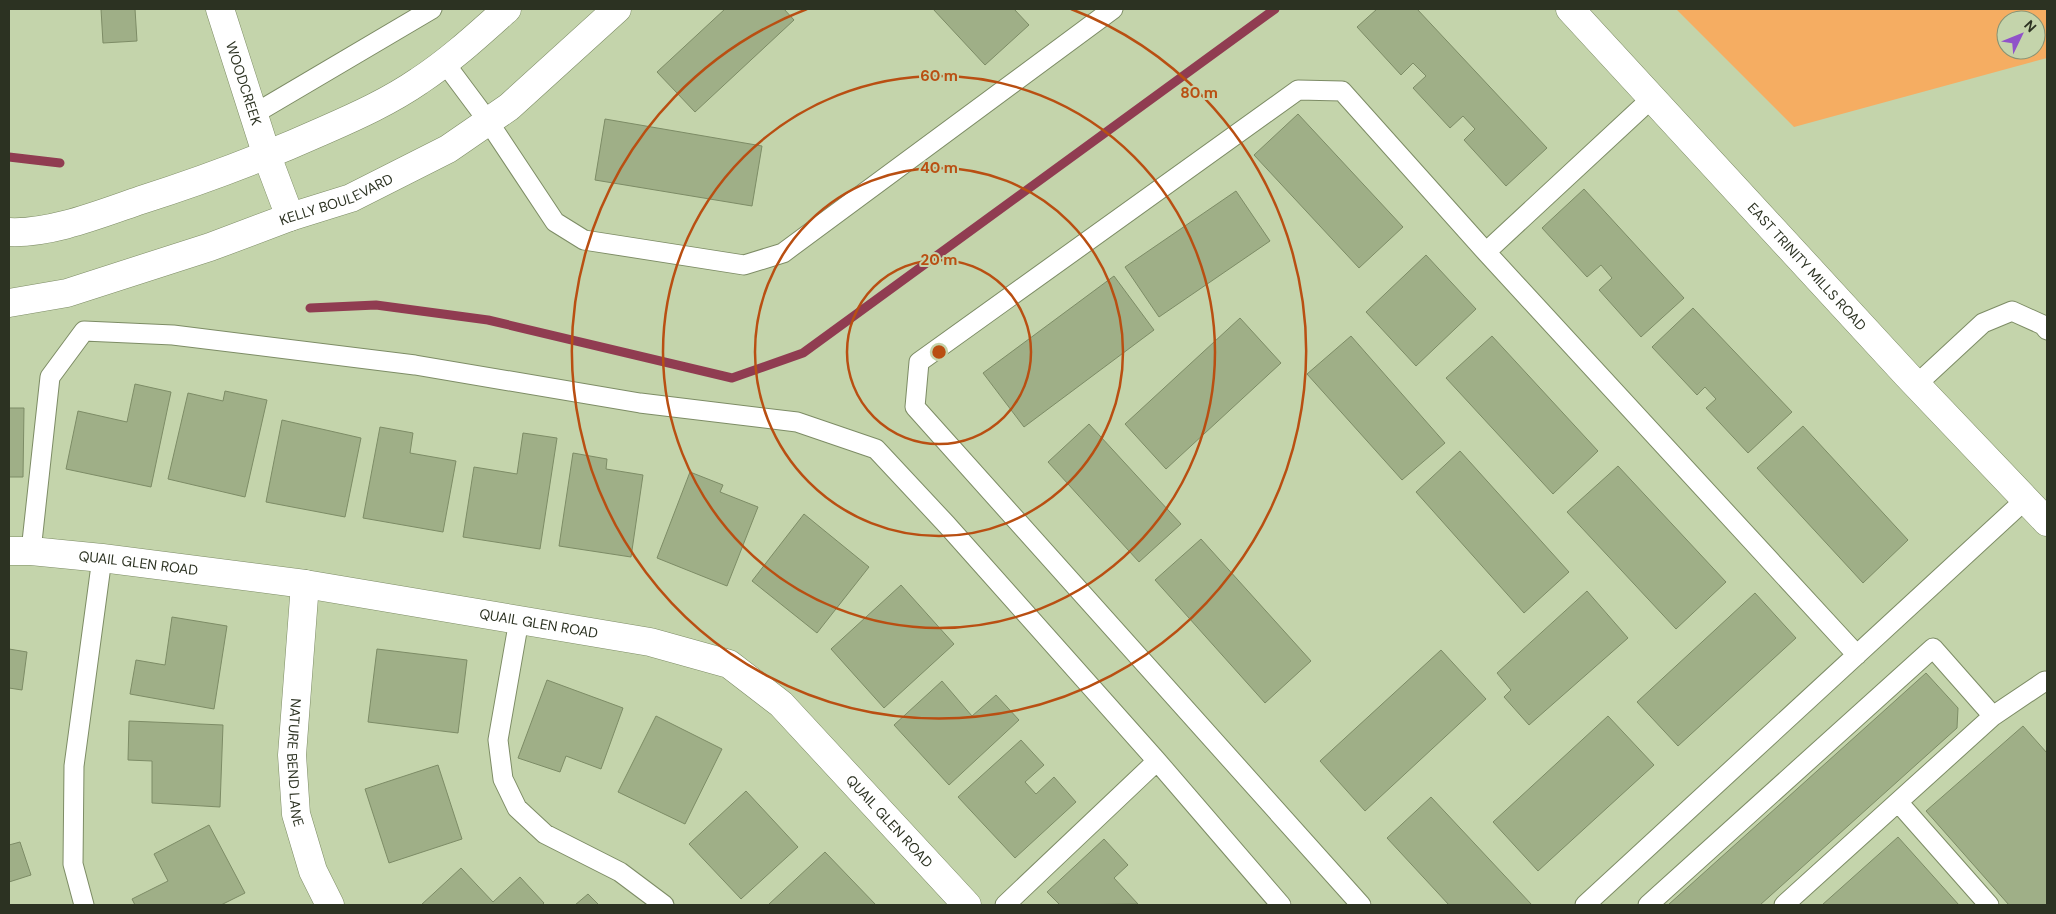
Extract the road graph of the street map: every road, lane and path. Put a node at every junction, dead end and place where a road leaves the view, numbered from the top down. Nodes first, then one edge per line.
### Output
1 (220, 9) edge
2 (432, 9) edge
3 (507, 9) edge
4 (618, 9) edge
5 (1113, 9) edge
6 (1570, 9) edge
7 (444, 62) junction
8 (1652, 98) junction
9 (254, 114) junction
10 (488, 122) junction
11 (267, 156) junction
12 (290, 217) junction
13 (9, 232) edge
14 (1486, 252) junction
15 (9, 303) edge
16 (2047, 330) edge
17 (1916, 385) junction
18 (2026, 499) junction
19 (2047, 522) edge
20 (20, 551) edge
21 (102, 558) junction
22 (305, 584) junction
23 (519, 620) junction
24 (1857, 655) junction
25 (2047, 682) edge
26 (1994, 716) junction
27 (1157, 762) junction
28 (1898, 802) junction
29 (84, 905) edge
30 (330, 905) edge
31 (664, 905) edge
32 (967, 905) edge
33 (1005, 905) edge
34 (1281, 905) edge
35 (1361, 905) edge
36 (1586, 905) edge
37 (1648, 905) edge
38 (1784, 905) edge
39 (1989, 905) edge

1 - 9 main road, WOODCREEK
2 - 9 lane
3 - 7 main road
4 - 10 main road, KELLY BOULEVARD
5 - 10 lane
6 - 8 main road, EAST TRINITY MILLS ROAD
7 - 10 lane
7 - 11 main road
8 - 14 lane
8 - 17 main road, EAST TRINITY MILLS ROAD
9 - 11 main road, WOODCREEK
10 - 12 main road, KELLY BOULEVARD
11 - 12 main road, WOODCREEK
11 - 13 main road
12 - 15 main road, KELLY BOULEVARD
14 - 24 lane
14 - 35 lane
16 - 17 lane
17 - 18 main road, EAST TRINITY MILLS ROAD
18 - 19 main road, EAST TRINITY MILLS ROAD
18 - 24 lane
20 - 21 main road, QUAIL GLEN ROAD
20 - 27 lane
21 - 22 main road, QUAIL GLEN ROAD
21 - 29 lane
22 - 23 main road, QUAIL GLEN ROAD
22 - 30 main road, NATURE BEND LANE
23 - 31 lane
23 - 32 main road, QUAIL GLEN ROAD
24 - 36 lane
25 - 26 lane
26 - 28 lane
26 - 37 lane
27 - 33 lane
27 - 34 lane
28 - 38 lane
28 - 39 lane

